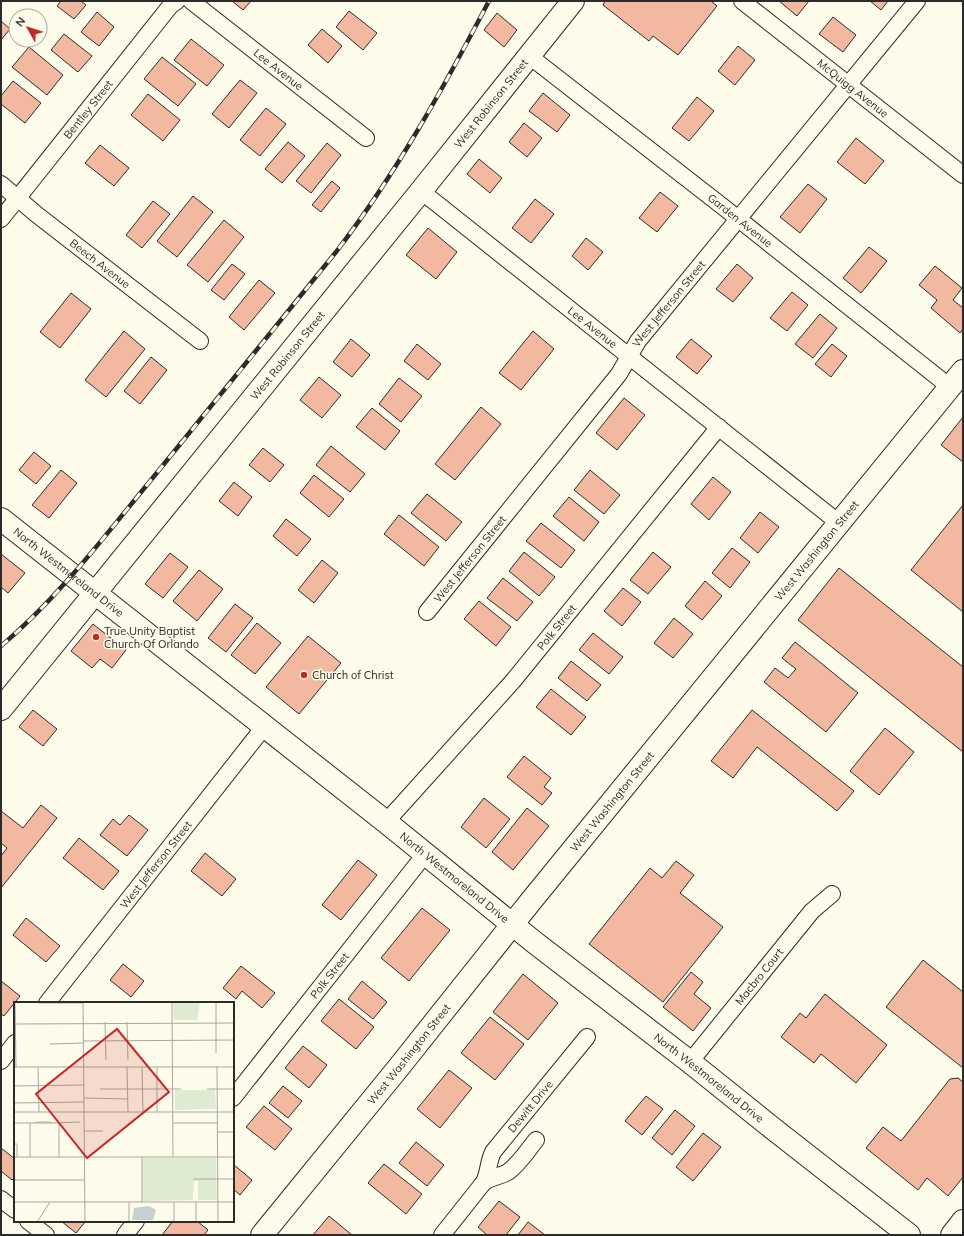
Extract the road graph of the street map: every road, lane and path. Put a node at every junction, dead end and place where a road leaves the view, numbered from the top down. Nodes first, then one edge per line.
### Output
1 (178, 1) edge
2 (191, 1) edge
3 (572, 1) edge
4 (742, 1) edge
5 (917, 1) edge
6 (528, 56) junction
7 (850, 85) junction
8 (366, 138) dead end
9 (963, 175) edge
10 (1, 184) edge
11 (421, 191) junction
12 (18, 198) junction
13 (1, 219) edge
14 (739, 219) junction
15 (200, 341) dead end
16 (630, 356) junction
17 (956, 379) edge
18 (719, 426) junction
19 (1, 519) edge
20 (839, 523) junction
21 (94, 592) junction
22 (427, 612) dead end
23 (1, 709) edge
24 (264, 727) junction
25 (386, 822) junction
26 (426, 853) junction
27 (832, 894) dead end
28 (512, 924) junction
29 (48, 1002) edge
30 (587, 1037) dead end
31 (14, 1044) edge
32 (1, 1061) edge
33 (690, 1062) junction
34 (234, 1097) edge
35 (536, 1140) dead end
36 (484, 1182) junction
37 (1, 1199) edge
38 (14, 1209) edge
39 (963, 1221) edge
40 (29, 1222) edge
41 (135, 1222) edge
42 (46, 1235) edge
43 (125, 1235) edge
44 (262, 1235) edge
45 (442, 1235) edge
46 (909, 1235) edge
47 (952, 1235) edge

1 - 12 street, Bentley Street
2 - 8 street, Lee Avenue
3 - 6 street, West Robinson Street
4 - 7 street, McQuigg Avenue
5 - 7 street, West Jefferson Street
6 - 11 street, West Robinson Street
6 - 14 street, Garden Avenue
7 - 9 street, McQuigg Avenue
7 - 14 street, West Jefferson Street
10 - 12 street, Beech Avenue
11 - 16 street, Lee Avenue
11 - 21 street, West Robinson Street
12 - 13 street, Bentley Street
12 - 15 street, Beech Avenue
14 - 16 street, West Jefferson Street
14 - 17 street, Garden Avenue
16 - 18 street, Lee Avenue
16 - 22 street, West Jefferson Street
17 - 20 street, West Washington Street
18 - 20 street, Lee Avenue
18 - 25 street, Polk Street
19 - 21 street, North Westmoreland Drive
20 - 28 street, West Washington Street
21 - 23 street, West Robinson Street
21 - 24 street, North Westmoreland Drive
24 - 25 street, North Westmoreland Drive
24 - 29 street, West Jefferson Street
25 - 26 street, North Westmoreland Drive
26 - 28 street, North Westmoreland Drive
26 - 34 street, Polk Street
27 - 33 street, Macbro Court
28 - 33 street, North Westmoreland Drive
28 - 44 street, West Washington Street
30 - 36 street, Dewitt Drive
31 - 32 street
33 - 46 street, North Westmoreland Drive
35 - 36 street, Dewitt Drive
36 - 45 street, Dewitt Drive
37 - 38 street
39 - 47 street
40 - 42 street
41 - 43 street

